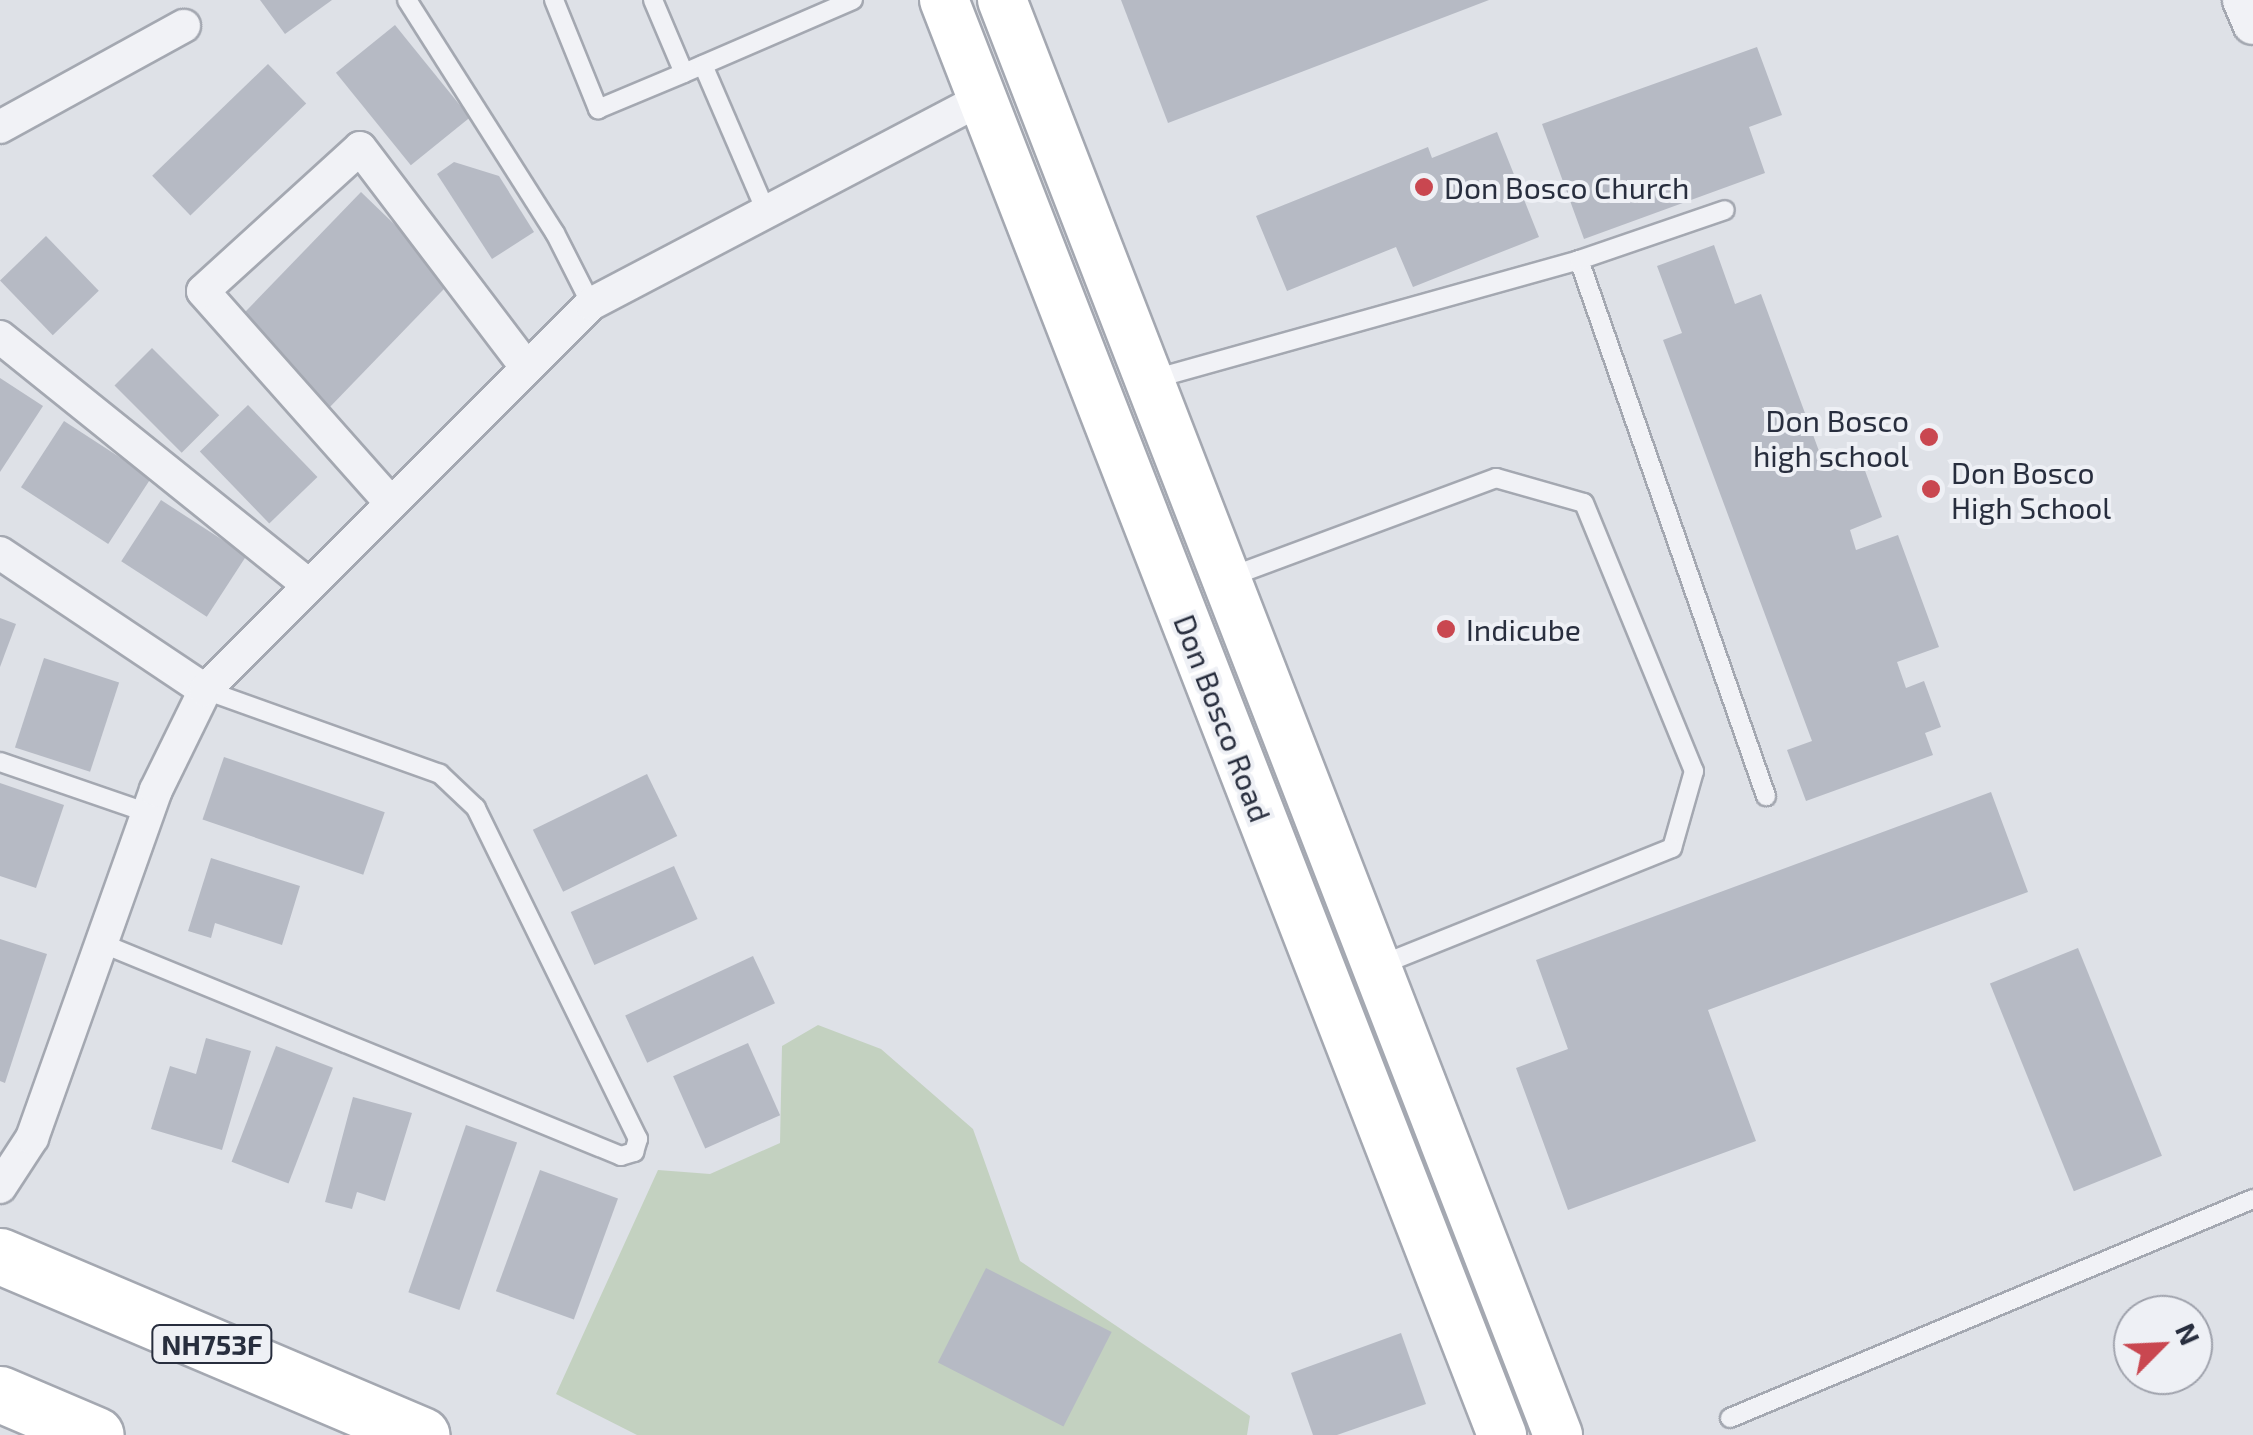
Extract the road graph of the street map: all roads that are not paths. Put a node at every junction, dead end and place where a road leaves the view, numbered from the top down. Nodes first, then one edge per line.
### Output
1 (407, 0) edge
2 (554, 0) edge
3 (654, 0) edge
4 (853, 0) edge
5 (944, 0) edge
6 (1002, 0) edge
7 (2244, 0) edge
8 (2253, 24) edge
9 (184, 26) dead end
10 (703, 65) junction
11 (684, 73) junction
12 (983, 98) junction
13 (0, 127) edge
14 (1725, 210) dead end
15 (766, 211) junction
16 (1578, 260) junction
17 (591, 304) junction
18 (0, 337) edge
19 (527, 368) junction
20 (1150, 380) junction
21 (391, 503) junction
22 (0, 553) edge
23 (1226, 578) junction
24 (308, 585) junction
25 (205, 690) junction
26 (0, 762) edge
27 (1766, 796) dead end
28 (148, 813) junction
29 (101, 942) junction
30 (1377, 967) junction
31 (0, 1188) edge
32 (2253, 1199) edge
33 (0, 1256) edge
34 (0, 1394) edge
35 (1730, 1418) dead end
36 (96, 1435) edge
37 (422, 1435) edge
38 (1502, 1435) edge
39 (1558, 1435) edge

1 - 17 lane
2 - 11 lane
3 - 11 lane
4 - 10 lane
5 - 12 main road, Don Bosco Road
6 - 20 main road, Don Bosco Road
7 - 8 street
9 - 13 street
10 - 11 lane
10 - 15 lane
12 - 15 street
12 - 38 main road, Don Bosco Road
14 - 16 lane
15 - 17 street
16 - 20 lane
16 - 27 lane
17 - 19 street
18 - 24 street
19 - 21 street
19 - 21 street
20 - 23 main road, Don Bosco Road
21 - 24 street
22 - 25 street
23 - 30 main road, Don Bosco Road
23 - 30 lane
24 - 25 street
25 - 28 street
25 - 29 lane
26 - 28 lane
28 - 29 street
29 - 31 street
30 - 39 main road, Don Bosco Road
32 - 35 lane
33 - 37 highway, NH753F
34 - 36 highway

